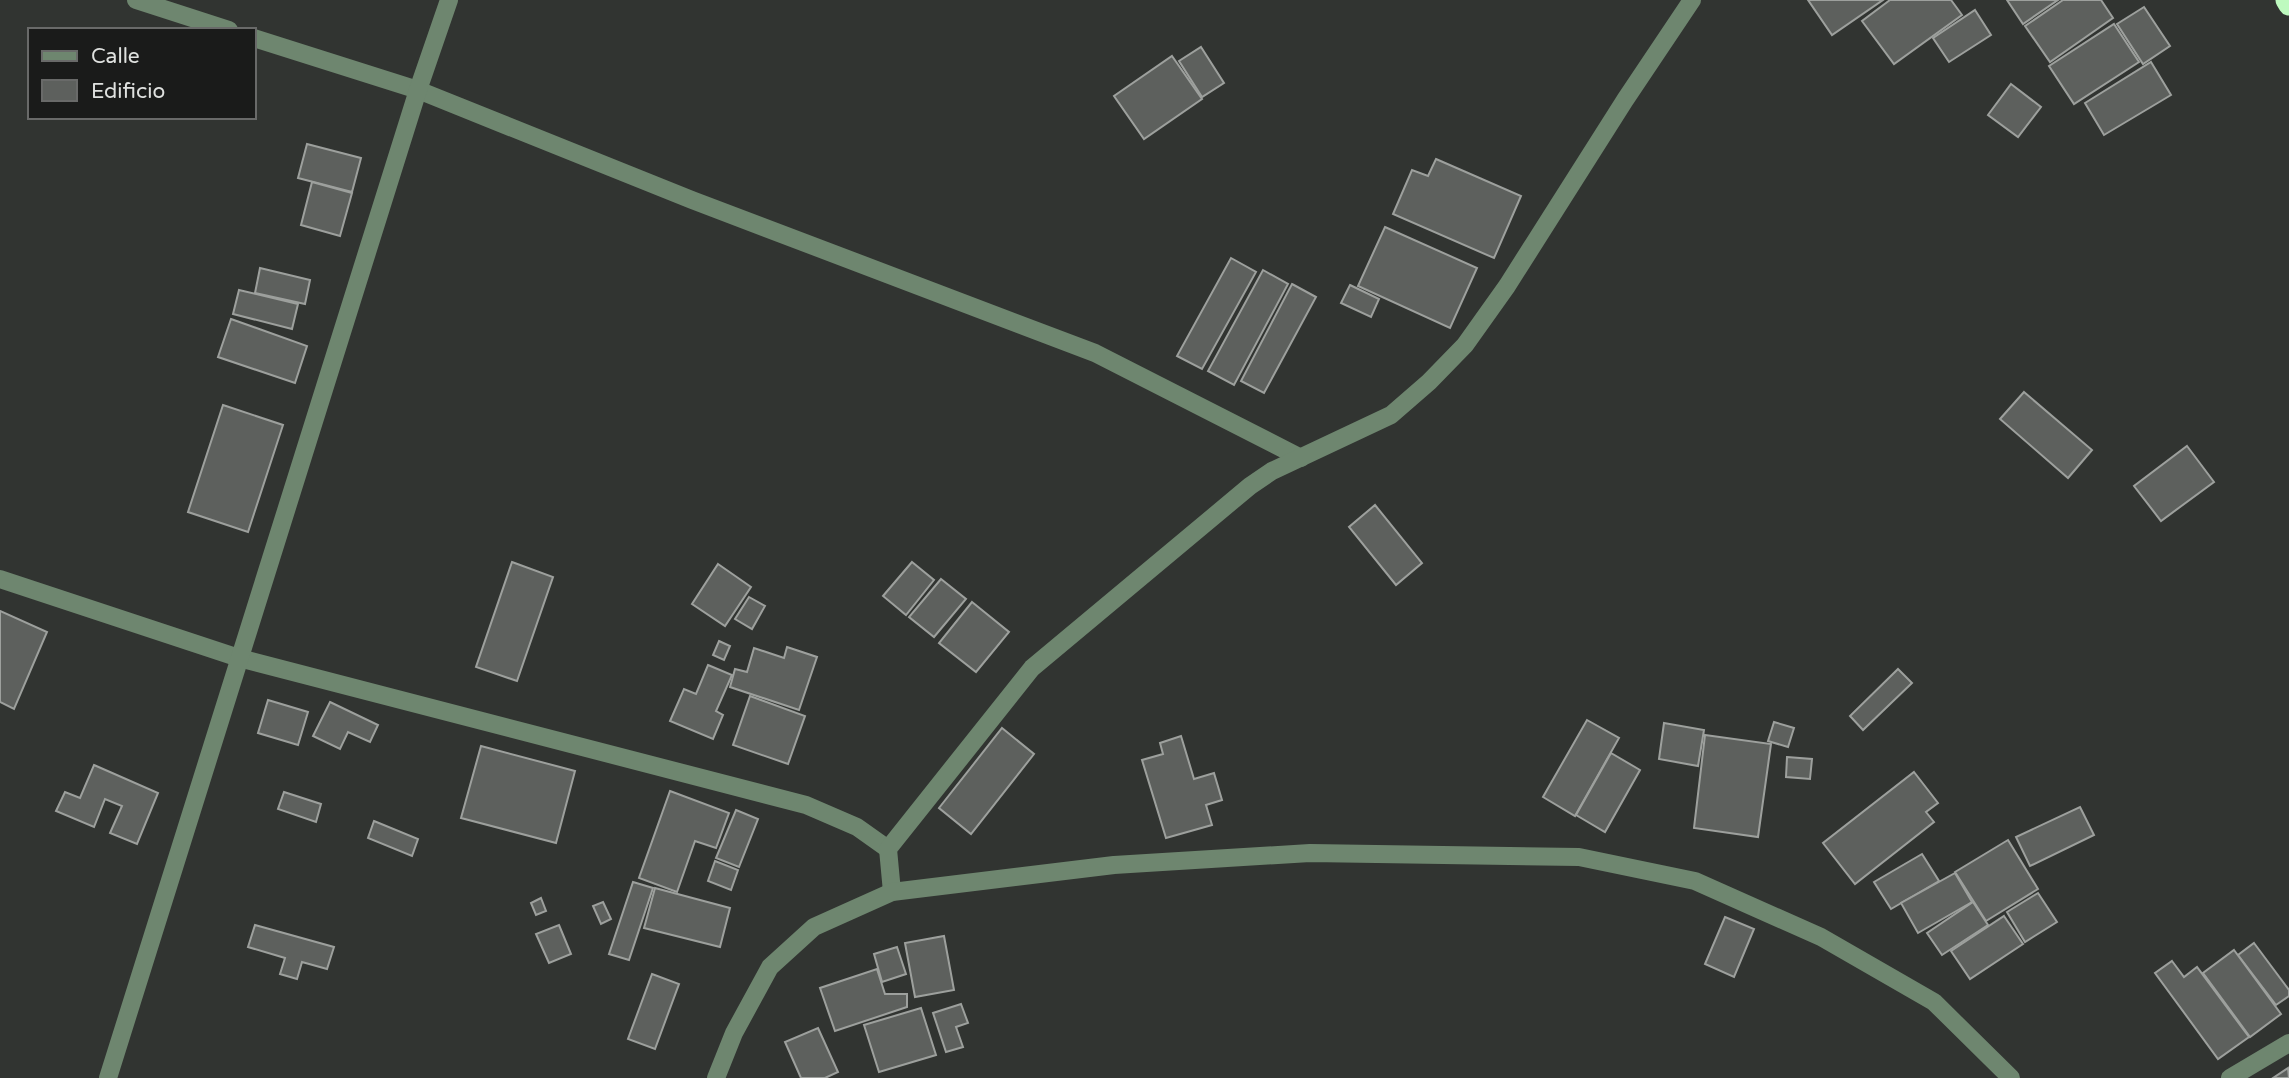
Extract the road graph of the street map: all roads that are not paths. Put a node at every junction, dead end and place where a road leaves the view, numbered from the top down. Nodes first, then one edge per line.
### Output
1 (136, 0) edge
2 (449, 0) edge
3 (1692, 0) edge
4 (2286, 0) edge
5 (2289, 5) edge
6 (223, 28) edge
7 (256, 38) edge
8 (418, 90) junction
9 (1301, 458) junction
10 (0, 579) edge
11 (239, 658) junction
12 (888, 849) junction
13 (892, 892) junction
14 (2289, 1043) edge
15 (108, 1078) edge
16 (716, 1078) edge
17 (2011, 1078) edge
18 (2230, 1078) edge

1 - 6 street
2 - 8 street
3 - 9 street
4 - 5 highway
7 - 8 street
8 - 9 street
8 - 11 street
9 - 12 street
10 - 11 street
11 - 12 street
11 - 15 street
12 - 13 street
13 - 16 street
13 - 17 street
14 - 18 street

